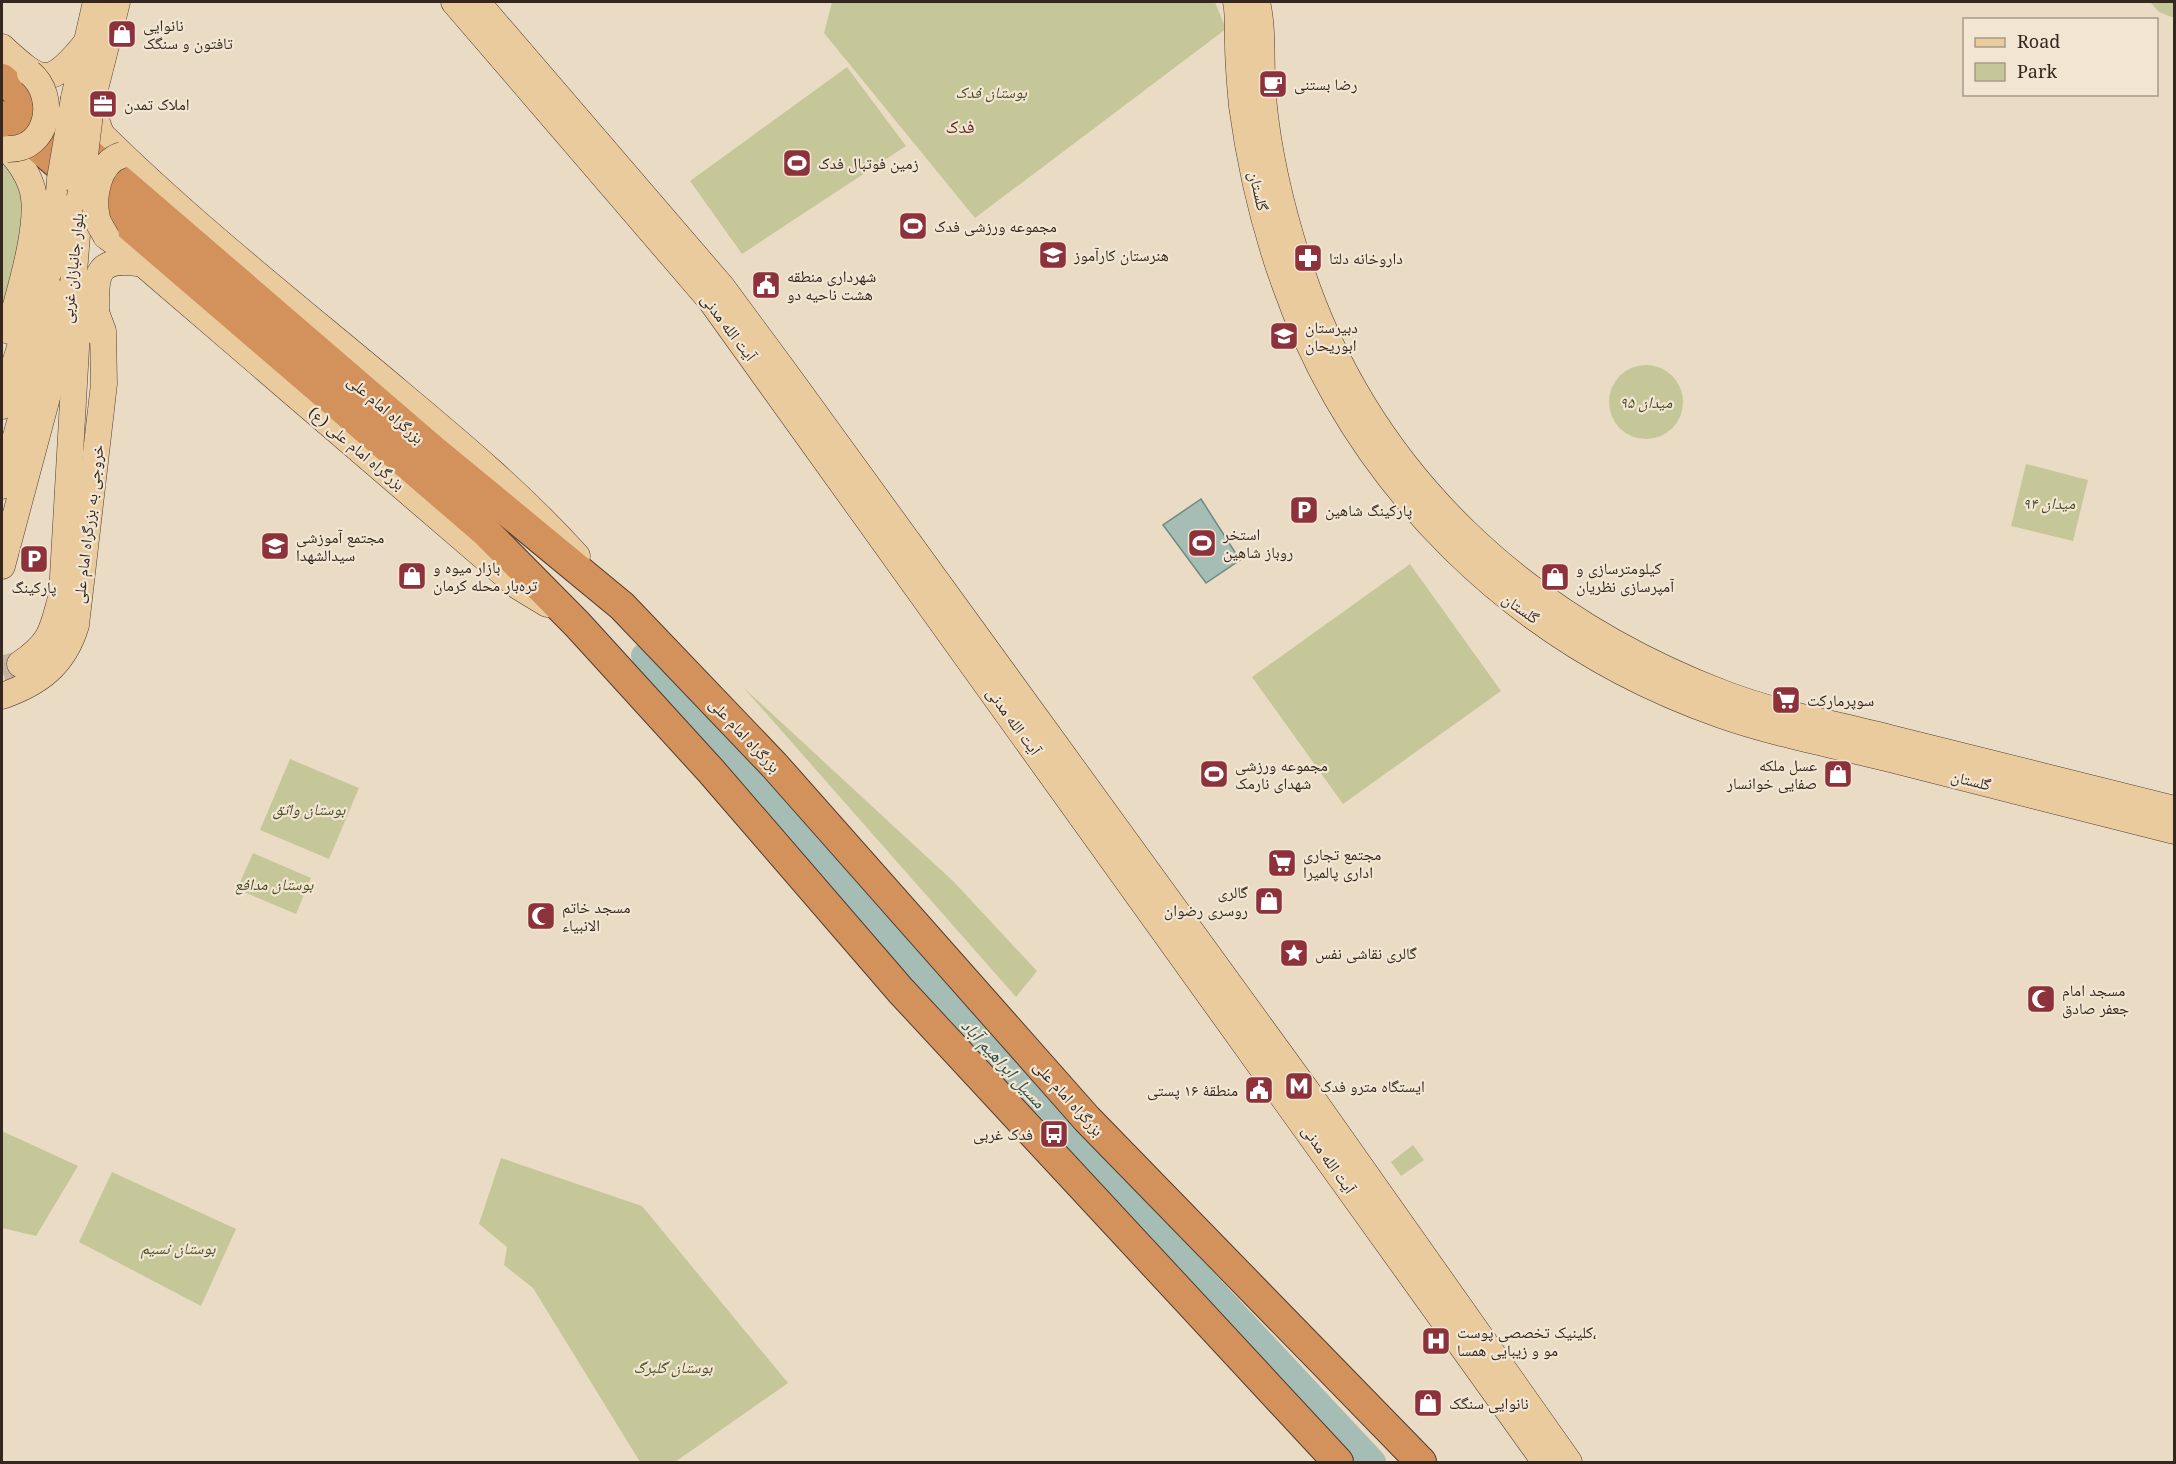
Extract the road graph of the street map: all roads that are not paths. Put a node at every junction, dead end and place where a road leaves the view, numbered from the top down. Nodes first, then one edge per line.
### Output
1 (96, 2) edge
2 (117, 2) edge
3 (454, 2) edge
4 (477, 2) edge
5 (1236, 2) edge
6 (1257, 2) edge
7 (1262, 35) junction
8 (87, 42) junction
9 (1238, 43) junction
10 (2, 47) edge
11 (30, 73) junction
12 (2, 79) edge
13 (82, 102) junction
14 (2, 116) edge
15 (5, 146) edge
16 (122, 155) junction
17 (54, 259) junction
18 (143, 264) junction
19 (73, 285) junction
20 (97, 315) junction
21 (2, 365) edge
22 (780, 380) junction
23 (2, 406) edge
24 (2, 486) edge
25 (68, 488) junction
26 (2, 566) edge
27 (622, 606) junction
28 (578, 624) junction
29 (20, 664) tunnel mouth
30 (2, 696) edge
31 (1782, 724) junction
32 (2175, 809) edge
33 (2175, 831) edge
34 (1394, 1232) junction
35 (1338, 1462) edge
36 (1421, 1462) edge
37 (1545, 1462) edge
38 (1569, 1462) edge

1 - 8 main road, بلوار جانبازان غربی
2 - 13 main road, بلوار جانبازان غربی
3 - 22 main road, آیت الله مدنی
4 - 22 main road, آیت الله مدنی
5 - 9 main road, گلستان
6 - 7 main road, گلستان
7 - 9 main road
7 - 31 main road, گلستان
8 - 11 main road
8 - 13 main road, بلوار جانبازان غربی
9 - 31 main road, گلستان
10 - 11 main road
11 - 15 main road, bridge
12 - 27 highway, بزرگراه امام علی
13 - 16 main road
13 - 17 main road, بلوار جانبازان غربی, bridge
13 - 19 main road, بلوار جانبازان غربی, bridge
14 - 28 highway, بزرگراه امام علی
15 - 21 main road
16 - 18 main road, بزرگراه امام علی (ع), bridge
16 - 27 main road
17 - 23 main road, بلوار جانبازان غربی
17 - 24 main road, بلوار جانبازان غربی
18 - 20 main road
18 - 28 main road, بزرگراه امام علی (ع)
19 - 25 main road
19 - 26 main road, بلوار جانبازان غربی
20 - 25 main road
20 - 30 main road, خروجی به بزرگراه امام علی
22 - 34 main road, آیت الله مدنی
25 - 29 main road
27 - 36 highway, بزرگراه امام علی
28 - 35 highway, بزرگراه امام علی
31 - 32 main road, گلستان
31 - 33 main road, گلستان
34 - 37 main road, آیت الله مدنی
34 - 38 main road, آیت الله مدنی

